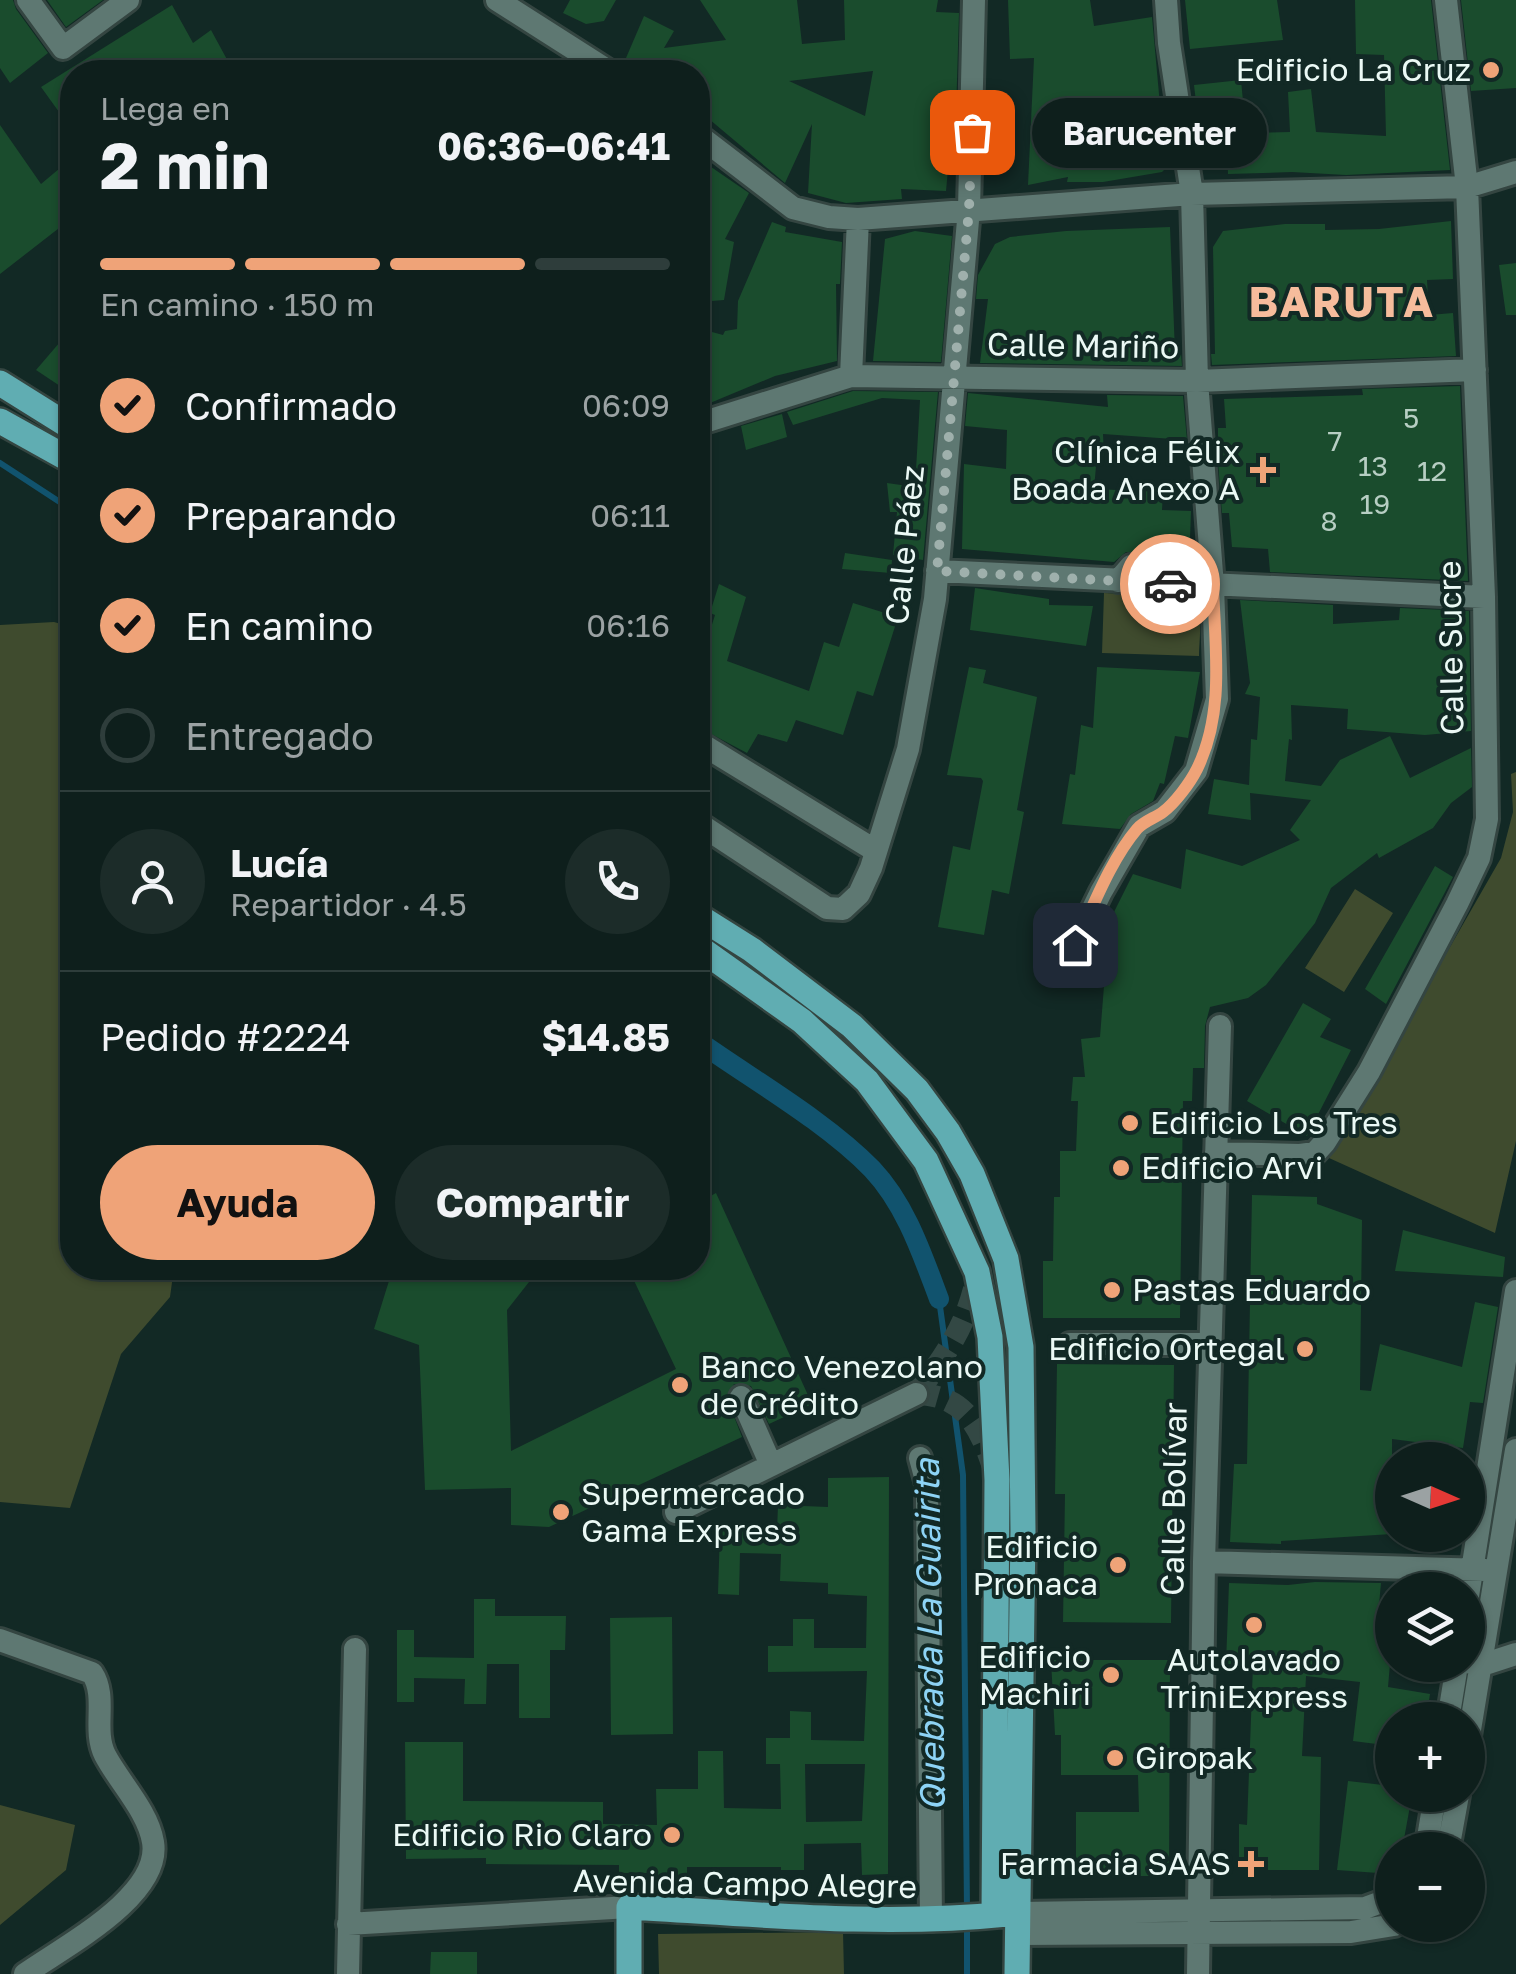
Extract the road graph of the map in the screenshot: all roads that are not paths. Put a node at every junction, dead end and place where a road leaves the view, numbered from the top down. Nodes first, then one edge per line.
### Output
1 (28, 0) edge
2 (128, 0) edge
3 (497, 0) edge
4 (974, 0) edge
5 (1166, 0) edge
6 (1446, 0) edge
7 (591, 60) edge
8 (710, 144) edge
9 (1516, 172) edge
10 (1468, 187) junction
11 (1192, 194) junction
12 (969, 209) junction
13 (858, 220) junction
14 (1475, 370) junction
15 (851, 376) junction
16 (952, 376) junction
17 (1197, 381) junction
18 (0, 383) edge
19 (60, 420) edge
20 (710, 420) edge
21 (0, 421) edge
22 (60, 454) edge
23 (937, 571) junction
24 (1213, 586) junction
25 (1484, 597) junction
26 (710, 749) edge
27 (710, 831) edge
28 (876, 850) junction
29 (710, 924) edge
30 (710, 956) edge
31 (1062, 972) dead end
32 (1220, 1026) dead end
33 (1216, 1153) junction
34 (1516, 1291) edge
35 (1070, 1344) dead end
36 (1210, 1344) junction
37 (916, 1394) dead end
38 (741, 1398) dead end
39 (1505, 1430) edge
40 (1516, 1450) edge
41 (920, 1458) dead end
42 (771, 1465) junction
43 (676, 1512) dead end
44 (1204, 1562) junction
45 (1471, 1567) junction
46 (1470, 1572) edge
47 (1497, 1572) junction
48 (1485, 1622) edge
49 (0, 1640) edge
50 (355, 1648) dead end
51 (1516, 1654) edge
52 (1485, 1662) edge
53 (629, 1908) junction
54 (1375, 1911) edge
55 (942, 1919) junction
56 (1365, 1919) junction
57 (1003, 1920) junction
58 (1199, 1920) junction
59 (1375, 1921) edge
60 (348, 1924) junction
61 (25, 1974) edge
62 (348, 1974) edge
63 (629, 1974) edge
64 (1017, 1974) edge
65 (1198, 1974) edge

1 - 2 street
3 - 7 street
4 - 12 street, Calle Páez
5 - 11 street
6 - 10 street, Calle Sucre
8 - 13 street
9 - 10 street
10 - 11 street
10 - 14 street, Calle Sucre
11 - 12 street
11 - 17 street
12 - 13 street
12 - 16 street, Calle Páez
13 - 15 street
14 - 17 street, Calle Mariño
14 - 25 street, Calle Sucre
15 - 16 street, Calle Mariño
15 - 20 street, Calle Mariño
16 - 17 street, Calle Mariño
16 - 23 street, Calle Páez
17 - 24 street
18 - 19 main road
21 - 22 main road
23 - 24 street
23 - 28 street, Calle Páez
24 - 25 street
24 - 31 street
25 - 33 street, Calle Sucre
26 - 28 street
27 - 28 street, Calle Páez
29 - 57 main road
30 - 57 main road
32 - 33 street, Calle Bolívar
33 - 36 street, Calle Bolívar
34 - 39 street
35 - 36 street
36 - 44 street, Calle Bolívar
37 - 42 street
38 - 42 street
39 - 45 street
40 - 47 street
41 - 55 street
42 - 43 street
44 - 45 street
44 - 58 street, Calle Bolívar
45 - 46 street
45 - 47 street
47 - 48 street
49 - 61 street
50 - 60 street
51 - 52 street
53 - 55 main road, Avenida Campo Alegre
53 - 60 street, Avenida Campo Alegre
53 - 63 main road
54 - 56 street
55 - 57 main road, Avenida Campo Alegre
56 - 58 street
56 - 59 street
57 - 58 street
57 - 64 main road
58 - 65 street, Calle Bolívar
60 - 62 street

